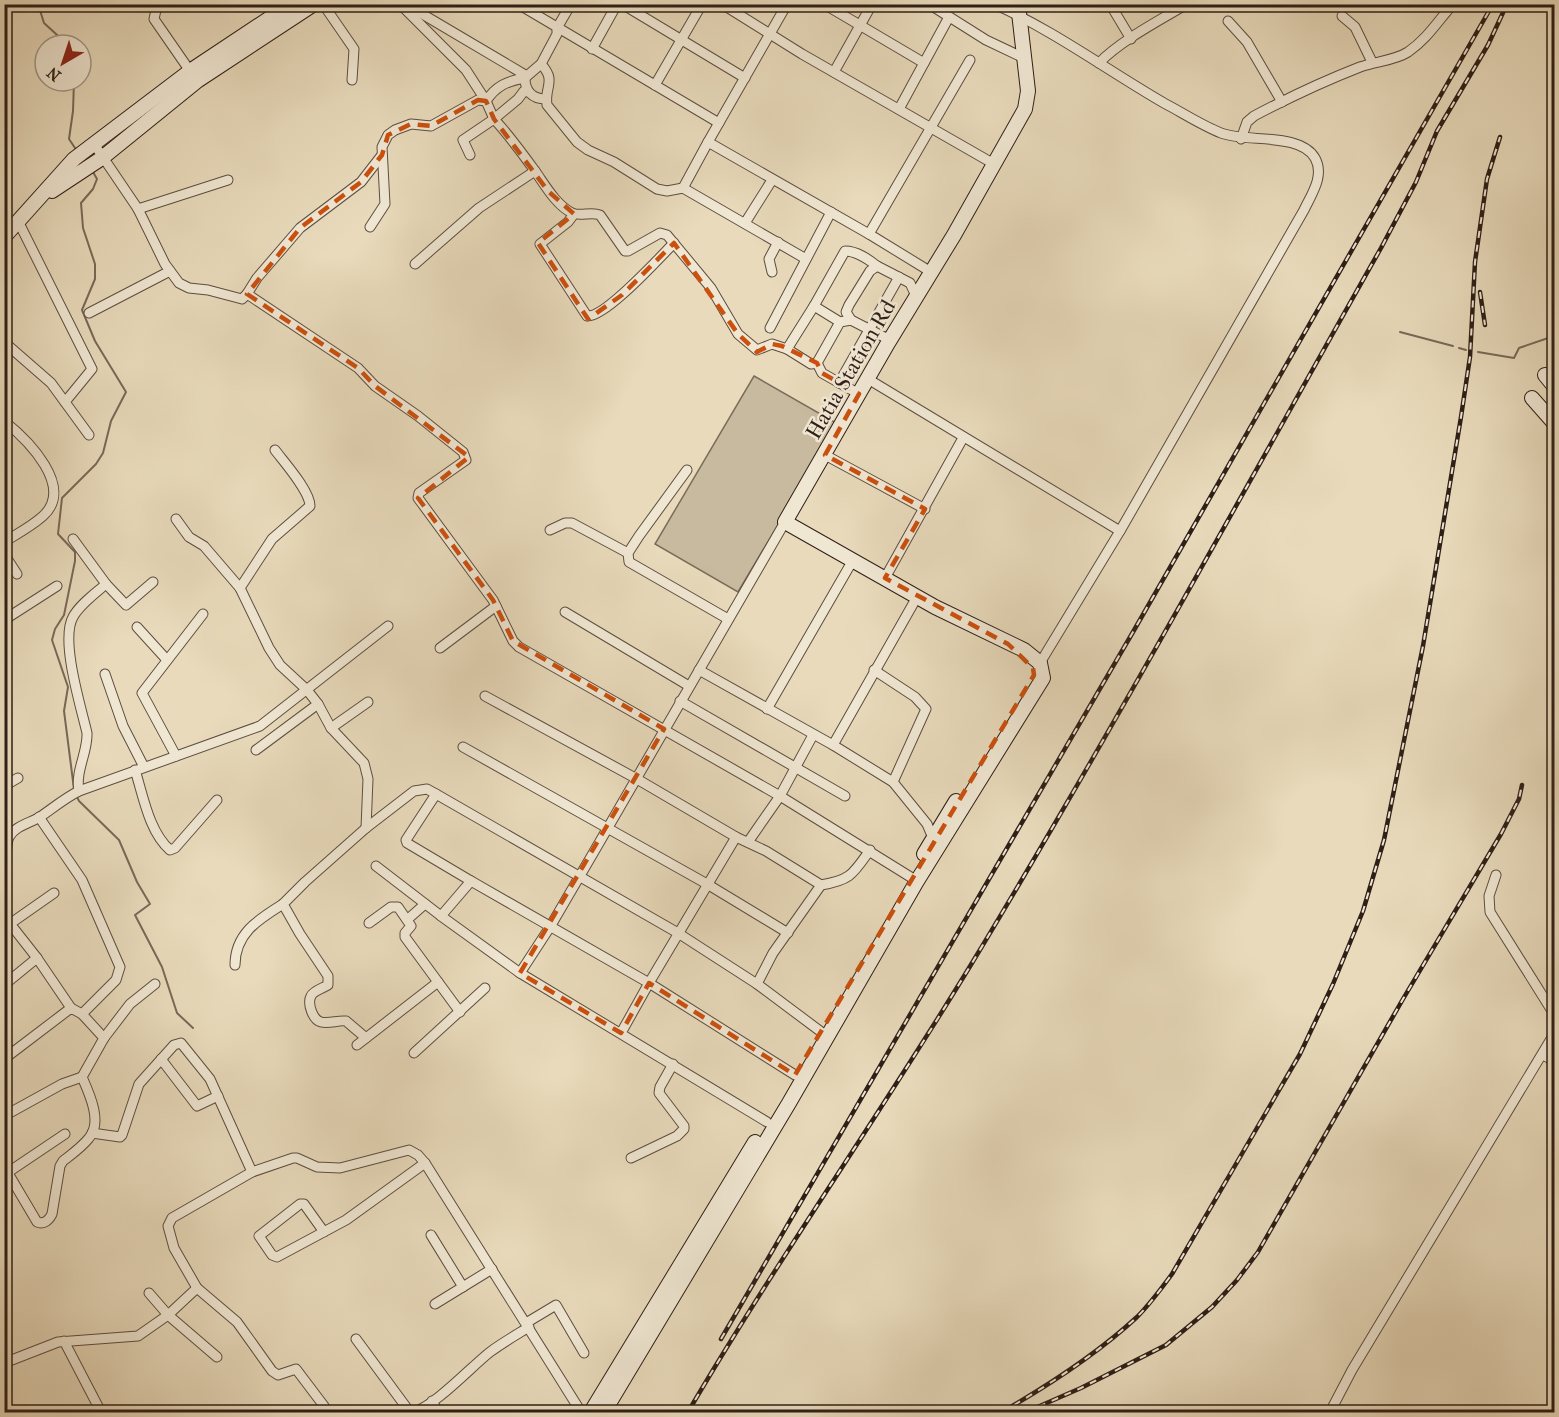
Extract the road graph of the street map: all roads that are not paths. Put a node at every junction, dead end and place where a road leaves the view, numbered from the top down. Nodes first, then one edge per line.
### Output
1 (163, 4) edge
2 (291, 4) edge
3 (314, 4) edge
4 (323, 4) edge
5 (400, 4) edge
6 (518, 4) edge
7 (571, 4) edge
8 (617, 4) edge
9 (622, 4) edge
10 (702, 4) edge
11 (722, 4) edge
12 (787, 4) edge
13 (824, 4) edge
14 (872, 4) edge
15 (929, 4) edge
16 (994, 4) edge
17 (1110, 4) edge
18 (1187, 4) edge
19 (1453, 4) edge
20 (412, 8) dead end
21 (1020, 10) edge
22 (949, 16) junction
23 (1342, 16) dead end
24 (1228, 21) dead end
25 (860, 25) junction
26 (557, 28) junction
27 (771, 35) junction
28 (1131, 39) junction
29 (681, 40) junction
30 (592, 49) junction
31 (1024, 58) junction
32 (970, 60) dead end
33 (1372, 62) junction
34 (924, 63) junction
35 (1099, 63) junction
36 (541, 64) junction
37 (190, 71) junction
38 (834, 72) junction
39 (526, 77) junction
40 (745, 78) junction
41 (352, 80) dead end
42 (655, 85) junction
43 (528, 92) junction
44 (546, 99) junction
45 (486, 101) junction
46 (1282, 102) junction
47 (899, 109) junction
48 (494, 119) junction
49 (719, 123) junction
50 (930, 127) junction
51 (1241, 139) junction
52 (708, 142) junction
53 (93, 145) junction
54 (382, 155) junction
55 (471, 155) dead end
56 (99, 160) junction
57 (994, 164) junction
58 (535, 171) junction
59 (228, 180) dead end
60 (771, 180) junction
61 (683, 188) junction
62 (40, 199) junction
63 (138, 209) junction
64 (831, 212) junction
65 (574, 214) junction
66 (18, 221) junction
67 (746, 223) junction
68 (370, 227) dead end
69 (869, 234) junction
70 (4, 237) edge
71 (778, 242) junction
72 (674, 243) junction
73 (806, 259) junction
74 (415, 264) dead end
75 (877, 266) junction
76 (170, 271) junction
77 (772, 272) dead end
78 (931, 272) junction
79 (899, 277) junction
80 (247, 294) junction
81 (916, 296) junction
82 (814, 306) junction
83 (89, 313) dead end
84 (851, 320) junction
85 (840, 322) junction
86 (770, 328) dead end
87 (870, 329) junction
88 (4, 342) edge
89 (888, 343) junction
90 (788, 349) junction
91 (817, 363) junction
92 (1545, 375) dead end
93 (868, 379) junction
94 (839, 382) junction
95 (1554, 386) edge
96 (859, 394) junction
97 (1532, 398) dead end
98 (65, 402) junction
99 (4, 421) edge
100 (1554, 423) edge
101 (89, 435) dead end
102 (963, 438) junction
103 (275, 450) dead end
104 (825, 455) junction
105 (687, 470) dead end
106 (925, 509) junction
107 (176, 519) dead end
108 (785, 522) junction
109 (550, 530) dead end
110 (1120, 531) junction
111 (73, 539) dead end
112 (4, 542) edge
113 (628, 553) junction
114 (4, 554) edge
115 (853, 560) junction
116 (17, 574) dead end
117 (885, 578) junction
118 (153, 582) dead end
119 (106, 584) junction
120 (57, 586) dead end
121 (240, 588) junction
122 (918, 597) junction
123 (496, 606) junction
124 (566, 612) dead end
125 (203, 614) dead end
126 (728, 619) junction
127 (4, 620) edge
128 (388, 626) dead end
129 (137, 627) dead end
130 (1008, 644) junction
131 (440, 648) dead end
132 (167, 660) junction
133 (1040, 663) junction
134 (699, 670) junction
135 (874, 670) junction
136 (105, 674) dead end
137 (689, 686) junction
138 (307, 690) junction
139 (485, 696) dead end
140 (680, 701) junction
141 (368, 702) dead end
142 (318, 704) junction
143 (767, 709) junction
144 (331, 728) junction
145 (664, 729) junction
146 (813, 735) junction
147 (833, 745) junction
148 (463, 747) dead end
149 (256, 750) dead end
150 (176, 756) junction
151 (795, 767) junction
152 (139, 769) junction
153 (18, 778) dead end
154 (637, 779) junction
155 (893, 782) junction
156 (4, 786) edge
157 (79, 790) junction
158 (436, 794) junction
159 (780, 796) junction
160 (845, 796) dead end
161 (217, 800) dead end
162 (39, 817) junction
163 (366, 828) junction
164 (608, 828) junction
165 (736, 837) junction
166 (933, 838) junction
167 (748, 842) junction
168 (870, 850) junction
169 (376, 866) dead end
170 (4, 873) edge
171 (1496, 875) dead end
172 (578, 876) junction
173 (914, 879) junction
174 (471, 881) junction
175 (707, 884) junction
176 (821, 885) junction
177 (54, 893) dead end
178 (283, 904) junction
179 (425, 904) junction
180 (441, 916) junction
181 (408, 919) junction
182 (6, 922) edge
183 (369, 923) dead end
184 (550, 927) junction
185 (678, 933) junction
186 (788, 933) junction
187 (37, 958) junction
188 (235, 965) dead end
189 (520, 973) junction
190 (438, 982) junction
191 (649, 983) junction
192 (155, 984) dead end
193 (757, 984) junction
194 (4, 986) edge
195 (485, 988) dead end
196 (71, 1008) junction
197 (460, 1012) junction
198 (82, 1014) junction
199 (1554, 1014) edge
200 (621, 1034) junction
201 (824, 1034) junction
202 (1554, 1034) edge
203 (104, 1038) junction
204 (366, 1038) junction
205 (357, 1045) dead end
206 (414, 1053) dead end
207 (1543, 1055) junction
208 (4, 1059) edge
209 (161, 1059) junction
210 (1554, 1061) edge
211 (673, 1064) junction
212 (795, 1075) junction
213 (82, 1077) junction
214 (218, 1096) junction
215 (4, 1116) edge
216 (767, 1122) junction
217 (92, 1133) junction
218 (65, 1134) dead end
219 (631, 1158) dead end
220 (425, 1163) junction
221 (252, 1172) junction
222 (6, 1174) edge
223 (324, 1232) junction
224 (431, 1235) dead end
225 (492, 1269) junction
226 (463, 1287) junction
227 (197, 1288) junction
228 (149, 1293) dead end
229 (435, 1304) dead end
230 (168, 1315) junction
231 (528, 1325) junction
232 (356, 1339) dead end
233 (64, 1341) junction
234 (584, 1353) dead end
235 (217, 1358) dead end
236 (4, 1363) edge
237 (4, 1400) edge
238 (432, 1401) junction
239 (100, 1412) edge
240 (8, 1413) edge
241 (323, 1413) edge
242 (413, 1413) edge
243 (438, 1413) edge
244 (581, 1413) edge
245 (591, 1413) edge
246 (604, 1413) edge
247 (1330, 1413) edge

1 - 37 street
2 - 37 street
3 - 56 street
4 - 41 street
5 - 45 street
6 - 26 street
7 - 26 street
8 - 30 street
9 - 29 street
10 - 29 street
11 - 27 street
12 - 27 street
13 - 25 street
14 - 25 street
15 - 22 street
16 - 21 street
17 - 28 street
18 - 28 street
19 - 33 street
20 - 39 street
21 - 31 street, Hatia Station Rd
21 - 35 street
22 - 31 street
22 - 34 street
23 - 33 street
24 - 46 street
25 - 34 street
25 - 38 street
26 - 30 street
26 - 36 street
27 - 38 street
27 - 40 street
28 - 35 street
29 - 40 street
29 - 42 street
30 - 42 street
31 - 57 street, Hatia Station Rd
32 - 50 street
33 - 46 street
34 - 47 street
35 - 51 street
36 - 39 street
36 - 44 street
37 - 53 street
38 - 47 street
39 - 43 street
39 - 45 street
40 - 49 street
42 - 49 street
43 - 44 street
43 - 48 street
44 - 61 street
45 - 48 street
45 - 54 street
46 - 51 street
47 - 50 street
48 - 55 street
48 - 58 street
49 - 52 street
50 - 57 street
50 - 69 street
51 - 110 street
52 - 60 street
52 - 61 street
53 - 56 street
53 - 62 street
54 - 68 street
54 - 80 street
56 - 62 street
56 - 63 street
57 - 78 street, Hatia Station Rd
58 - 65 street
58 - 74 street
59 - 63 street
60 - 64 street
60 - 67 street
61 - 67 street
62 - 66 street
63 - 76 street
64 - 69 street
64 - 73 street
65 - 72 street
65 - 72 street
66 - 70 street
66 - 98 street
67 - 71 street
69 - 78 street
71 - 73 street
71 - 77 street
72 - 90 street
73 - 86 street
75 - 79 street
75 - 82 street
75 - 84 street
76 - 80 street
76 - 83 street
78 - 81 street, Hatia Station Rd
79 - 81 street
79 - 87 street
80 - 123 street
81 - 89 street, Hatia Station Rd
82 - 85 street
82 - 90 street
84 - 85 street
84 - 87 street
85 - 91 street
87 - 89 street
87 - 94 street
88 - 98 street
89 - 93 street, Hatia Station Rd
90 - 91 street
91 - 94 street
92 - 95 street
93 - 96 street, Hatia Station Rd
93 - 102 street
94 - 96 street
96 - 104 street, Hatia Station Rd
97 - 100 street
98 - 101 street
99 - 112 street
102 - 106 street
102 - 110 street
103 - 121 street
104 - 106 street
104 - 108 street, Hatia Station Rd
105 - 113 street
106 - 117 street
107 - 121 street
108 - 115 street
108 - 126 street
109 - 113 street
110 - 133 street
111 - 119 street
113 - 126 street
114 - 116 street
115 - 117 street
115 - 143 street
117 - 122 street
118 - 119 street
119 - 157 street
120 - 127 street
121 - 138 street
122 - 130 street
122 - 135 street
123 - 131 street
123 - 145 street
124 - 137 street
125 - 132 street
126 - 134 street
128 - 138 street
129 - 132 street
130 - 133 street
130 - 166 street
132 - 150 street
133 - 173 street
134 - 137 street
134 - 143 street
135 - 147 street
135 - 155 street
136 - 152 street
137 - 140 street
138 - 142 street
138 - 150 street
139 - 154 street
140 - 145 street
140 - 151 street
141 - 144 street
142 - 144 street
142 - 149 street
143 - 146 street
144 - 163 street
145 - 154 street
145 - 159 street
146 - 147 street
146 - 151 street
147 - 155 street
148 - 164 street
150 - 152 street
151 - 159 street
151 - 160 street
152 - 157 street
152 - 161 street
153 - 156 street
154 - 164 street
154 - 165 street
155 - 166 street
157 - 162 street
158 - 163 street
158 - 172 street
158 - 174 street
159 - 167 street
159 - 168 street
162 - 170 street
162 - 198 street
163 - 178 street
164 - 172 street
164 - 175 street
165 - 167 street
165 - 175 street
166 - 173 street
167 - 176 street
168 - 173 street
168 - 176 street
169 - 179 street
171 - 199 street
172 - 184 street
172 - 185 street
173 - 201 street
174 - 180 street
174 - 184 street
175 - 185 street
175 - 186 street
176 - 186 street
177 - 182 street
178 - 188 street
178 - 204 street
179 - 180 street
179 - 181 street
180 - 189 street
181 - 183 street
181 - 190 street
182 - 187 street
184 - 189 street
184 - 191 street
185 - 191 street
185 - 193 street
186 - 193 street
187 - 194 street
187 - 196 street
189 - 200 street
190 - 197 street
190 - 204 street
191 - 200 street
191 - 212 street
192 - 203 street
193 - 201 street
195 - 197 street
196 - 198 street
196 - 208 street
197 - 206 street
198 - 203 street
200 - 211 street
201 - 212 street
201 - 246 street
202 - 207 street
203 - 213 street
204 - 205 street
207 - 210 street
207 - 247 street
209 - 214 street
209 - 214 street
209 - 217 street
211 - 216 street
211 - 219 street
212 - 216 street
213 - 215 street
213 - 217 street
214 - 221 street
216 - 245 street
217 - 222 street
218 - 222 street
220 - 221 street
220 - 223 street
220 - 225 street
221 - 227 street
223 - 223 street
224 - 226 street
225 - 226 street
225 - 231 street
226 - 229 street
227 - 230 street
227 - 241 street
228 - 230 street
230 - 233 street
230 - 235 street
231 - 234 street
231 - 238 street
231 - 244 street
232 - 242 street
233 - 236 street
233 - 239 street
237 - 240 street
238 - 242 street
238 - 243 street

